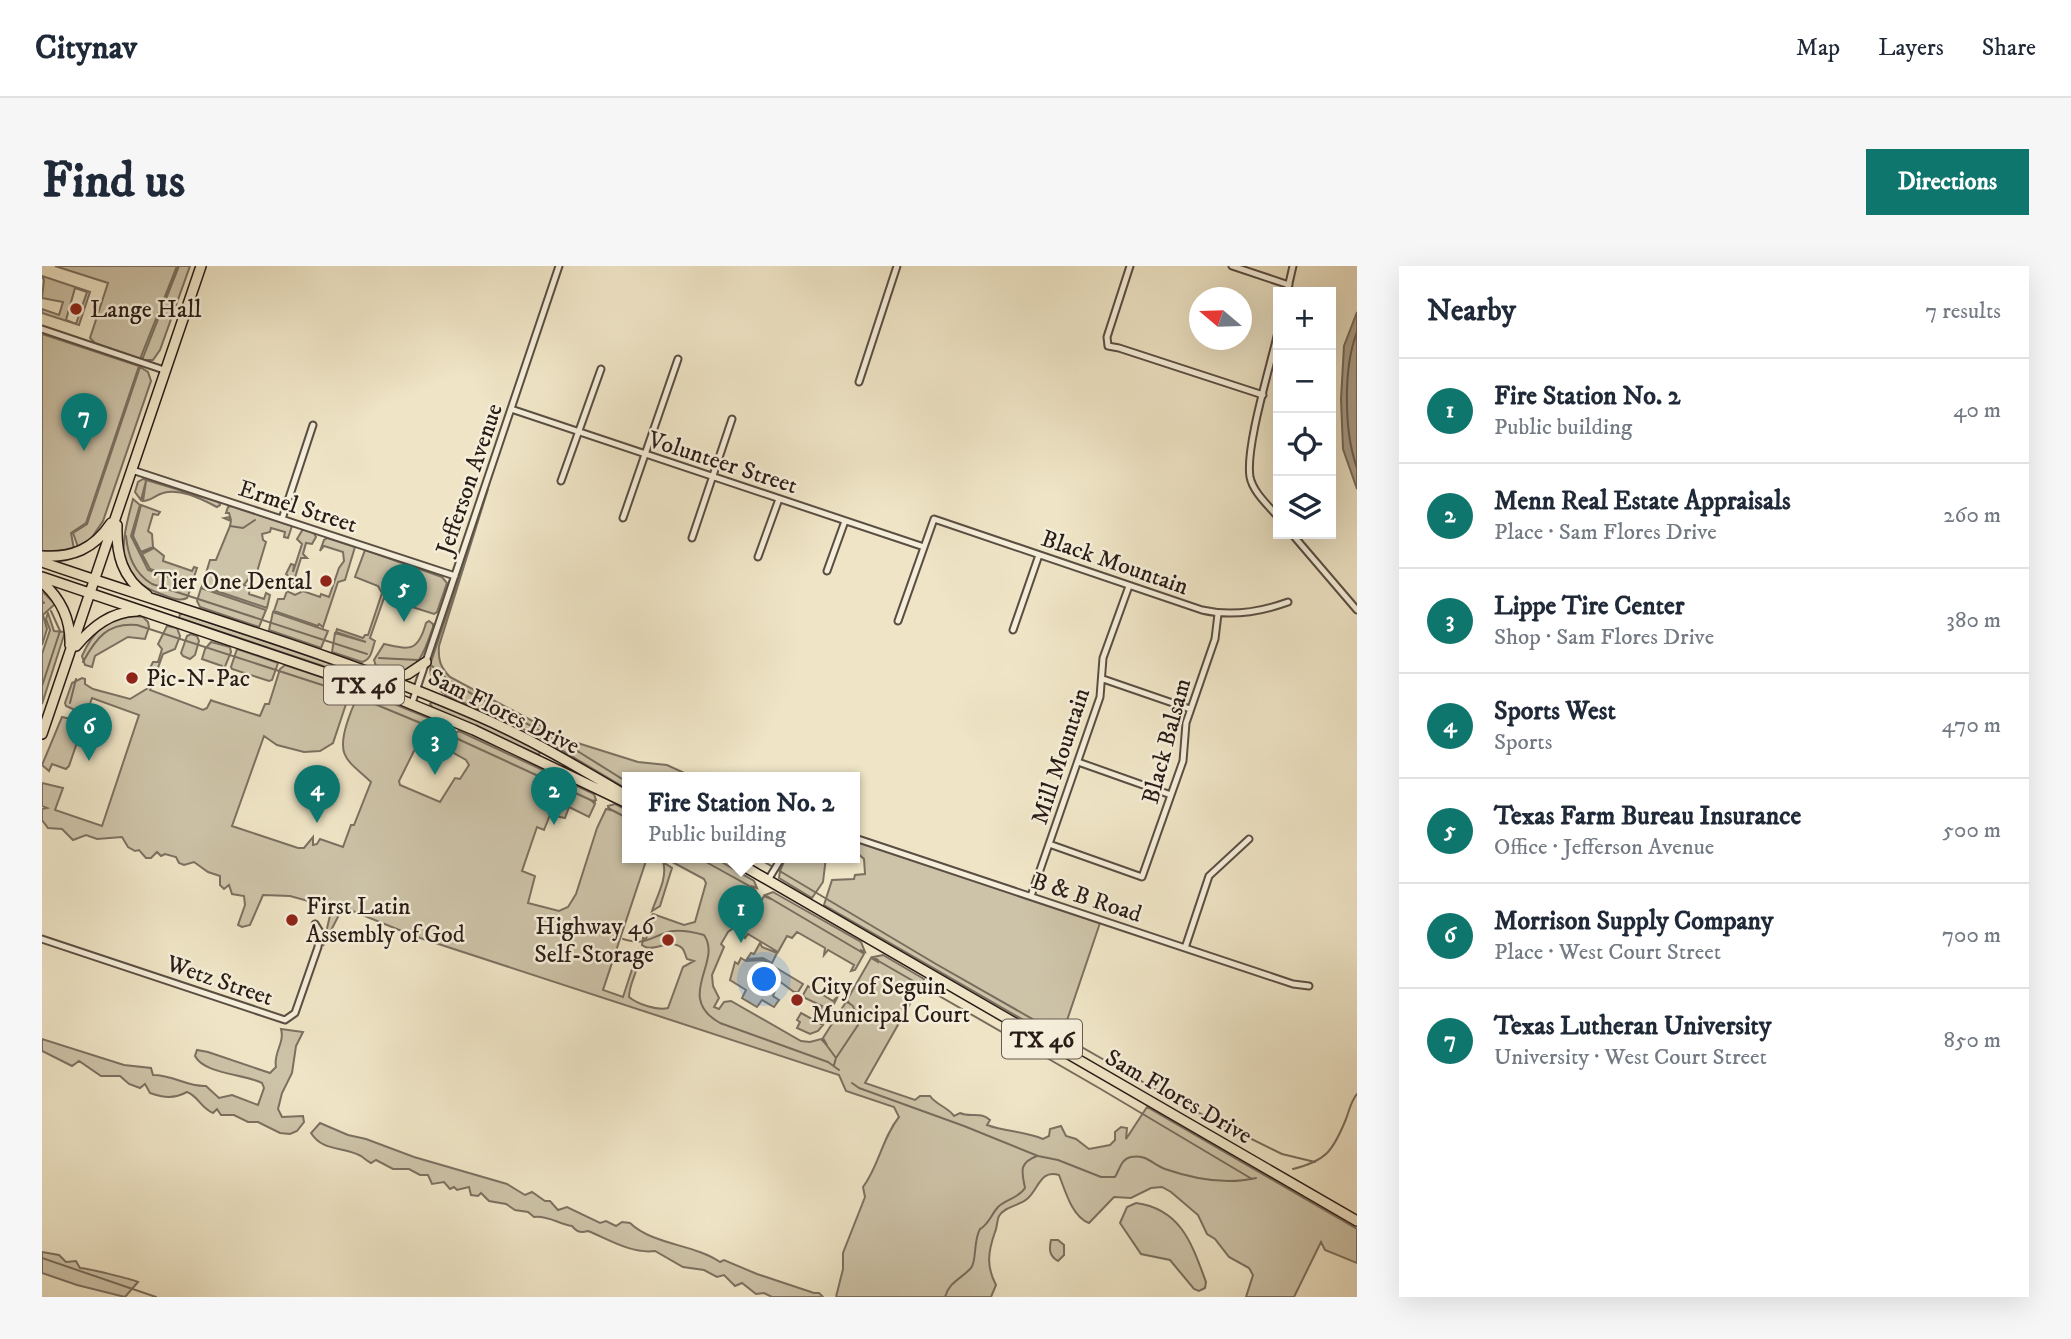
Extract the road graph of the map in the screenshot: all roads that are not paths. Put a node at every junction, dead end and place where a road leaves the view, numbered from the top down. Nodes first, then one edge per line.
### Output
1 (201, 266) edge
2 (559, 266) edge
3 (1130, 266) edge
4 (1231, 266) edge
5 (1293, 266) edge
6 (895, 267) edge
7 (1283, 287) edge
8 (1288, 287) edge
9 (42, 329) edge
10 (1274, 350) edge
11 (678, 359) dead end
12 (601, 369) dead end
13 (164, 370) junction
14 (859, 382) dead end
15 (1263, 396) junction
16 (511, 409) junction
17 (732, 419) dead end
18 (313, 425) dead end
19 (580, 432) junction
20 (646, 454) junction
21 (131, 470) junction
22 (713, 477) junction
23 (562, 481) dead end
24 (779, 499) junction
25 (119, 509) junction
26 (1273, 511) edge
27 (624, 518) dead end
28 (282, 519) junction
29 (845, 521) junction
30 (692, 538) dead end
31 (1297, 539) edge
32 (924, 547) junction
33 (1039, 555) junction
34 (42, 556) edge
35 (758, 557) dead end
36 (42, 562) edge
37 (827, 571) dead end
38 (455, 576) junction
39 (42, 577) edge
40 (96, 580) junction
41 (42, 582) edge
42 (1129, 586) junction
43 (91, 593) junction
44 (155, 600) junction
45 (1288, 602) dead end
46 (1357, 610) edge
47 (151, 613) junction
48 (1218, 614) junction
49 (898, 621) dead end
50 (1013, 630) dead end
51 (70, 653) junction
52 (426, 662) junction
53 (388, 679) junction
54 (1103, 679) junction
55 (416, 690) junction
56 (412, 703) junction
57 (1190, 709) junction
58 (42, 734) edge
59 (1078, 762) junction
60 (622, 793) edge
61 (1171, 795) junction
62 (622, 800) edge
63 (1249, 839) dead end
64 (860, 840) edge
65 (1049, 844) junction
66 (738, 863) edge
67 (778, 863) edge
68 (768, 880) junction
69 (1031, 896) junction
70 (315, 924) dead end
71 (42, 939) edge
72 (1185, 948) junction
73 (1309, 986) dead end
74 (1357, 1221) edge

1 - 13 main road
2 - 16 street, Jefferson Avenue
3 - 15 street
4 - 7 street
5 - 8 street
6 - 14 street
9 - 13 street
10 - 15 street
11 - 20 street
12 - 19 street
13 - 21 main road
15 - 26 street
16 - 19 street, Volunteer Street
16 - 38 street, Jefferson Avenue
17 - 22 street
18 - 28 street
19 - 20 street, Volunteer Street
19 - 23 street
20 - 22 street, Volunteer Street
20 - 27 street
21 - 25 main road
21 - 28 street, Ermel Street
22 - 24 street, Volunteer Street
22 - 30 street
24 - 29 street, Volunteer Street
24 - 35 street
25 - 34 main road
25 - 40 main road
25 - 44 main road
28 - 38 street, Ermel Street
29 - 32 street, Volunteer Street
29 - 37 street
31 - 46 street
32 - 33 street, Black Mountain
32 - 49 street
33 - 42 street, Black Mountain
33 - 50 street
36 - 40 main road, Sam Flores Drive / TX 46
38 - 52 street, Jefferson Avenue
39 - 43 main road, Sam Flores Drive / TX 46
40 - 43 main road
40 - 44 main road, Sam Flores Drive / TX 46
41 - 51 main road
42 - 48 street, Black Mountain
42 - 54 street, Mill Mountain
43 - 47 main road, Sam Flores Drive / TX 46
43 - 51 main road
44 - 53 main road, Sam Flores Drive / TX 46
45 - 48 street, Black Mountain
47 - 51 main road
47 - 56 main road, Sam Flores Drive / TX 46
48 - 57 street, Black Balsam
51 - 58 main road
52 - 53 main road
52 - 55 street, Jefferson Avenue
53 - 55 main road, Sam Flores Drive / TX 46
54 - 57 street
54 - 59 street, Mill Mountain
55 - 56 street, Jefferson Avenue
55 - 60 main road, Sam Flores Drive / TX 46
56 - 62 main road, Sam Flores Drive / TX 46
57 - 61 street, Black Balsam
59 - 61 street
59 - 65 street, Mill Mountain
61 - 65 street, Black Balsam
63 - 72 street
64 - 69 street, B & B Road
65 - 69 street, Mill Mountain
66 - 68 main road, Sam Flores Drive / TX 46
67 - 68 street
68 - 74 main road, Sam Flores Drive / TX 46
69 - 72 street, B & B Road
70 - 71 street, Wetz Street
72 - 73 street, B & B Road

